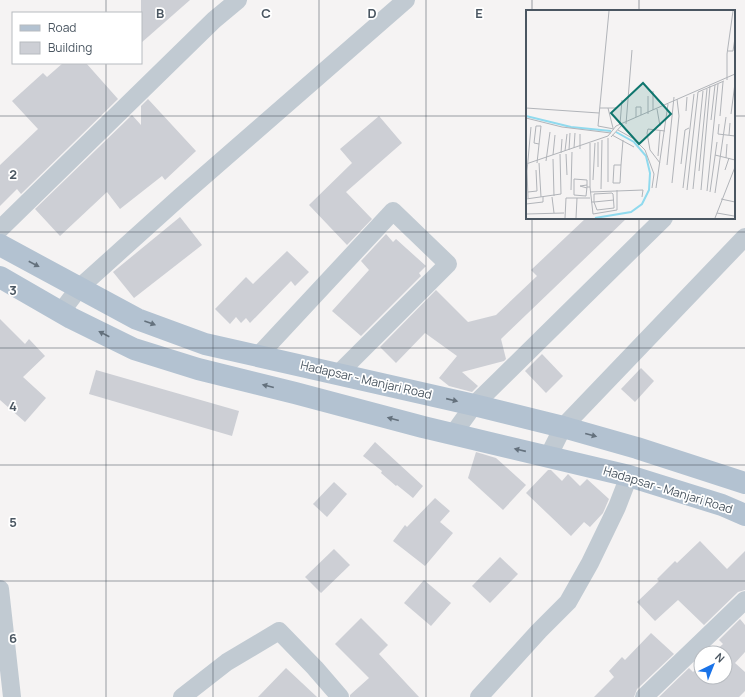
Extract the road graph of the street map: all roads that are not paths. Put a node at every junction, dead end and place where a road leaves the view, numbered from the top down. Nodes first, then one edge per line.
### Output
1 (238, 0) edge
2 (406, 0) edge
3 (663, 219) edge
4 (0, 229) edge
5 (745, 237) edge
6 (0, 245) edge
7 (0, 277) edge
8 (79, 288) junction
9 (61, 312) junction
10 (258, 356) junction
11 (338, 374) junction
12 (474, 406) junction
13 (563, 427) junction
14 (453, 434) junction
15 (548, 457) junction
16 (628, 476) junction
17 (745, 483) edge
18 (745, 515) edge
19 (0, 589) edge
20 (745, 600) edge
21 (12, 697) edge
22 (182, 697) edge
23 (340, 697) edge
24 (479, 697) edge
25 (644, 697) edge

1 - 4 street
2 - 8 street
3 - 12 street
5 - 13 street
6 -> 8 main road, Hadapsar - Manjari Road
7 - 9 main road, Hadapsar - Manjari Road
8 - 9 street
8 -> 10 main road, Hadapsar - Manjari Road
14 -> 9 main road, Hadapsar - Manjari Road
10 - 11 main road, Hadapsar - Manjari Road
10 - 11 street
11 -> 12 main road, Hadapsar - Manjari Road
12 - 13 main road, Hadapsar - Manjari Road
12 - 14 street
13 - 15 street
13 -> 17 main road, Hadapsar - Manjari Road
15 -> 14 main road, Hadapsar - Manjari Road
15 - 16 main road, Hadapsar - Manjari Road
16 - 18 main road, Hadapsar - Manjari Road
16 - 24 street
19 - 21 street
20 - 25 street
22 - 23 street

